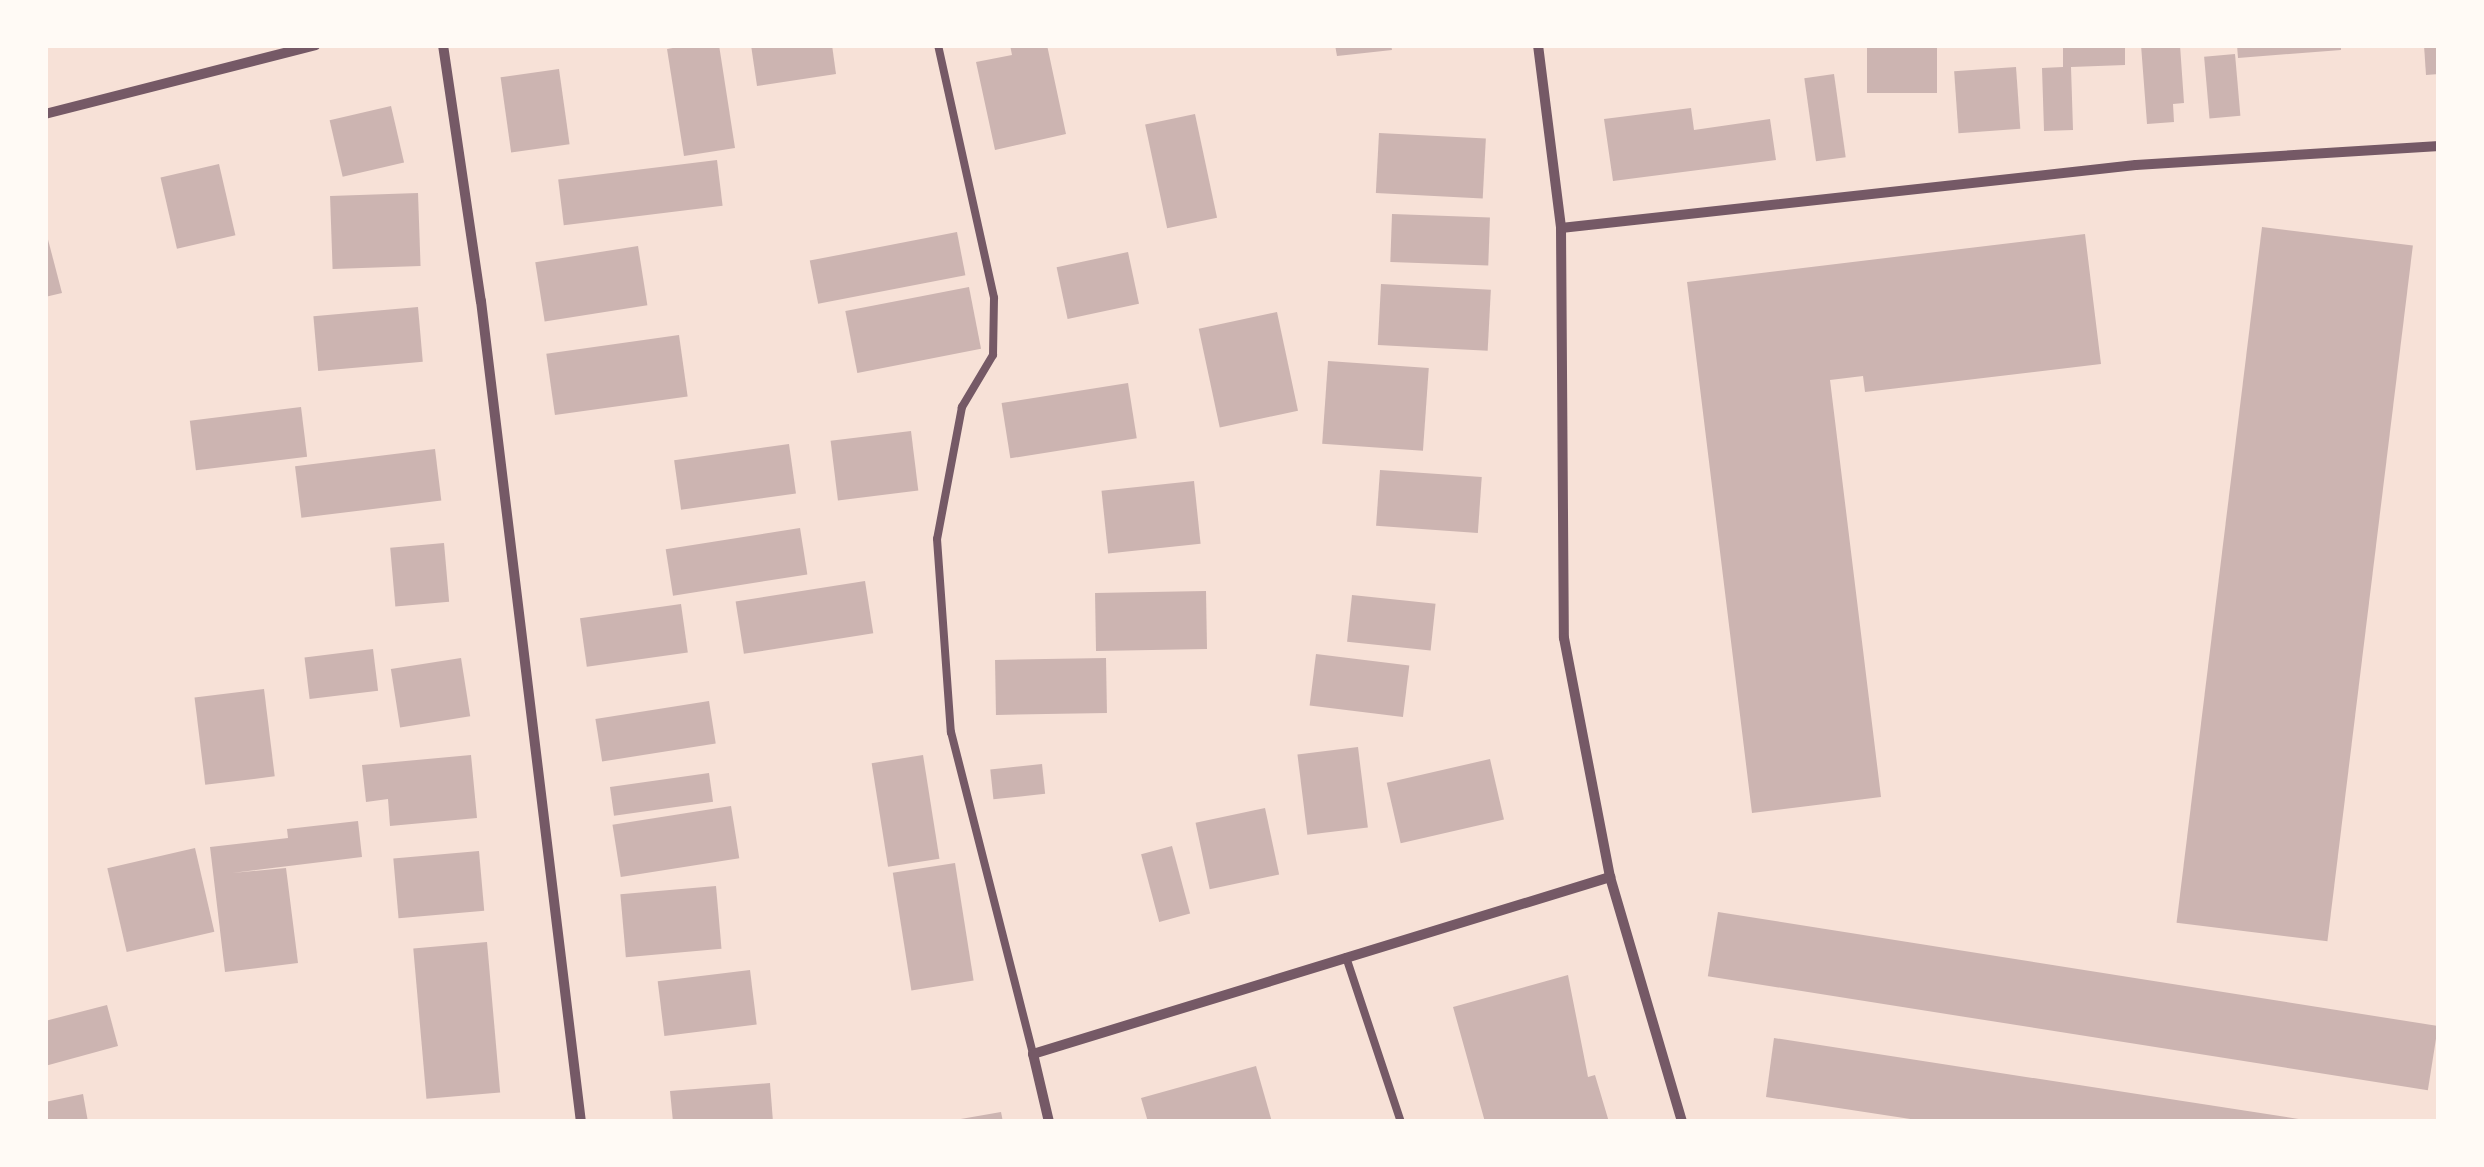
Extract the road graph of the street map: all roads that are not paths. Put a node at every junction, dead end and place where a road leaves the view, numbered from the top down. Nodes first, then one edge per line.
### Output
1 (314, 45) edge
2 (443, 45) edge
3 (938, 45) edge
4 (1538, 45) edge
5 (45, 114) edge
6 (2439, 146) edge
7 (1561, 228) junction
8 (1610, 877) junction
9 (1346, 957) junction
10 (1033, 1054) junction
11 (580, 1122) edge
12 (1049, 1122) edge
13 (1401, 1122) edge
14 (1682, 1122) edge

1 - 5 street
2 - 11 street
3 - 10 lane
4 - 7 street
6 - 7 street
7 - 8 street
8 - 9 street
8 - 14 street
9 - 10 street
9 - 13 lane
10 - 12 street

